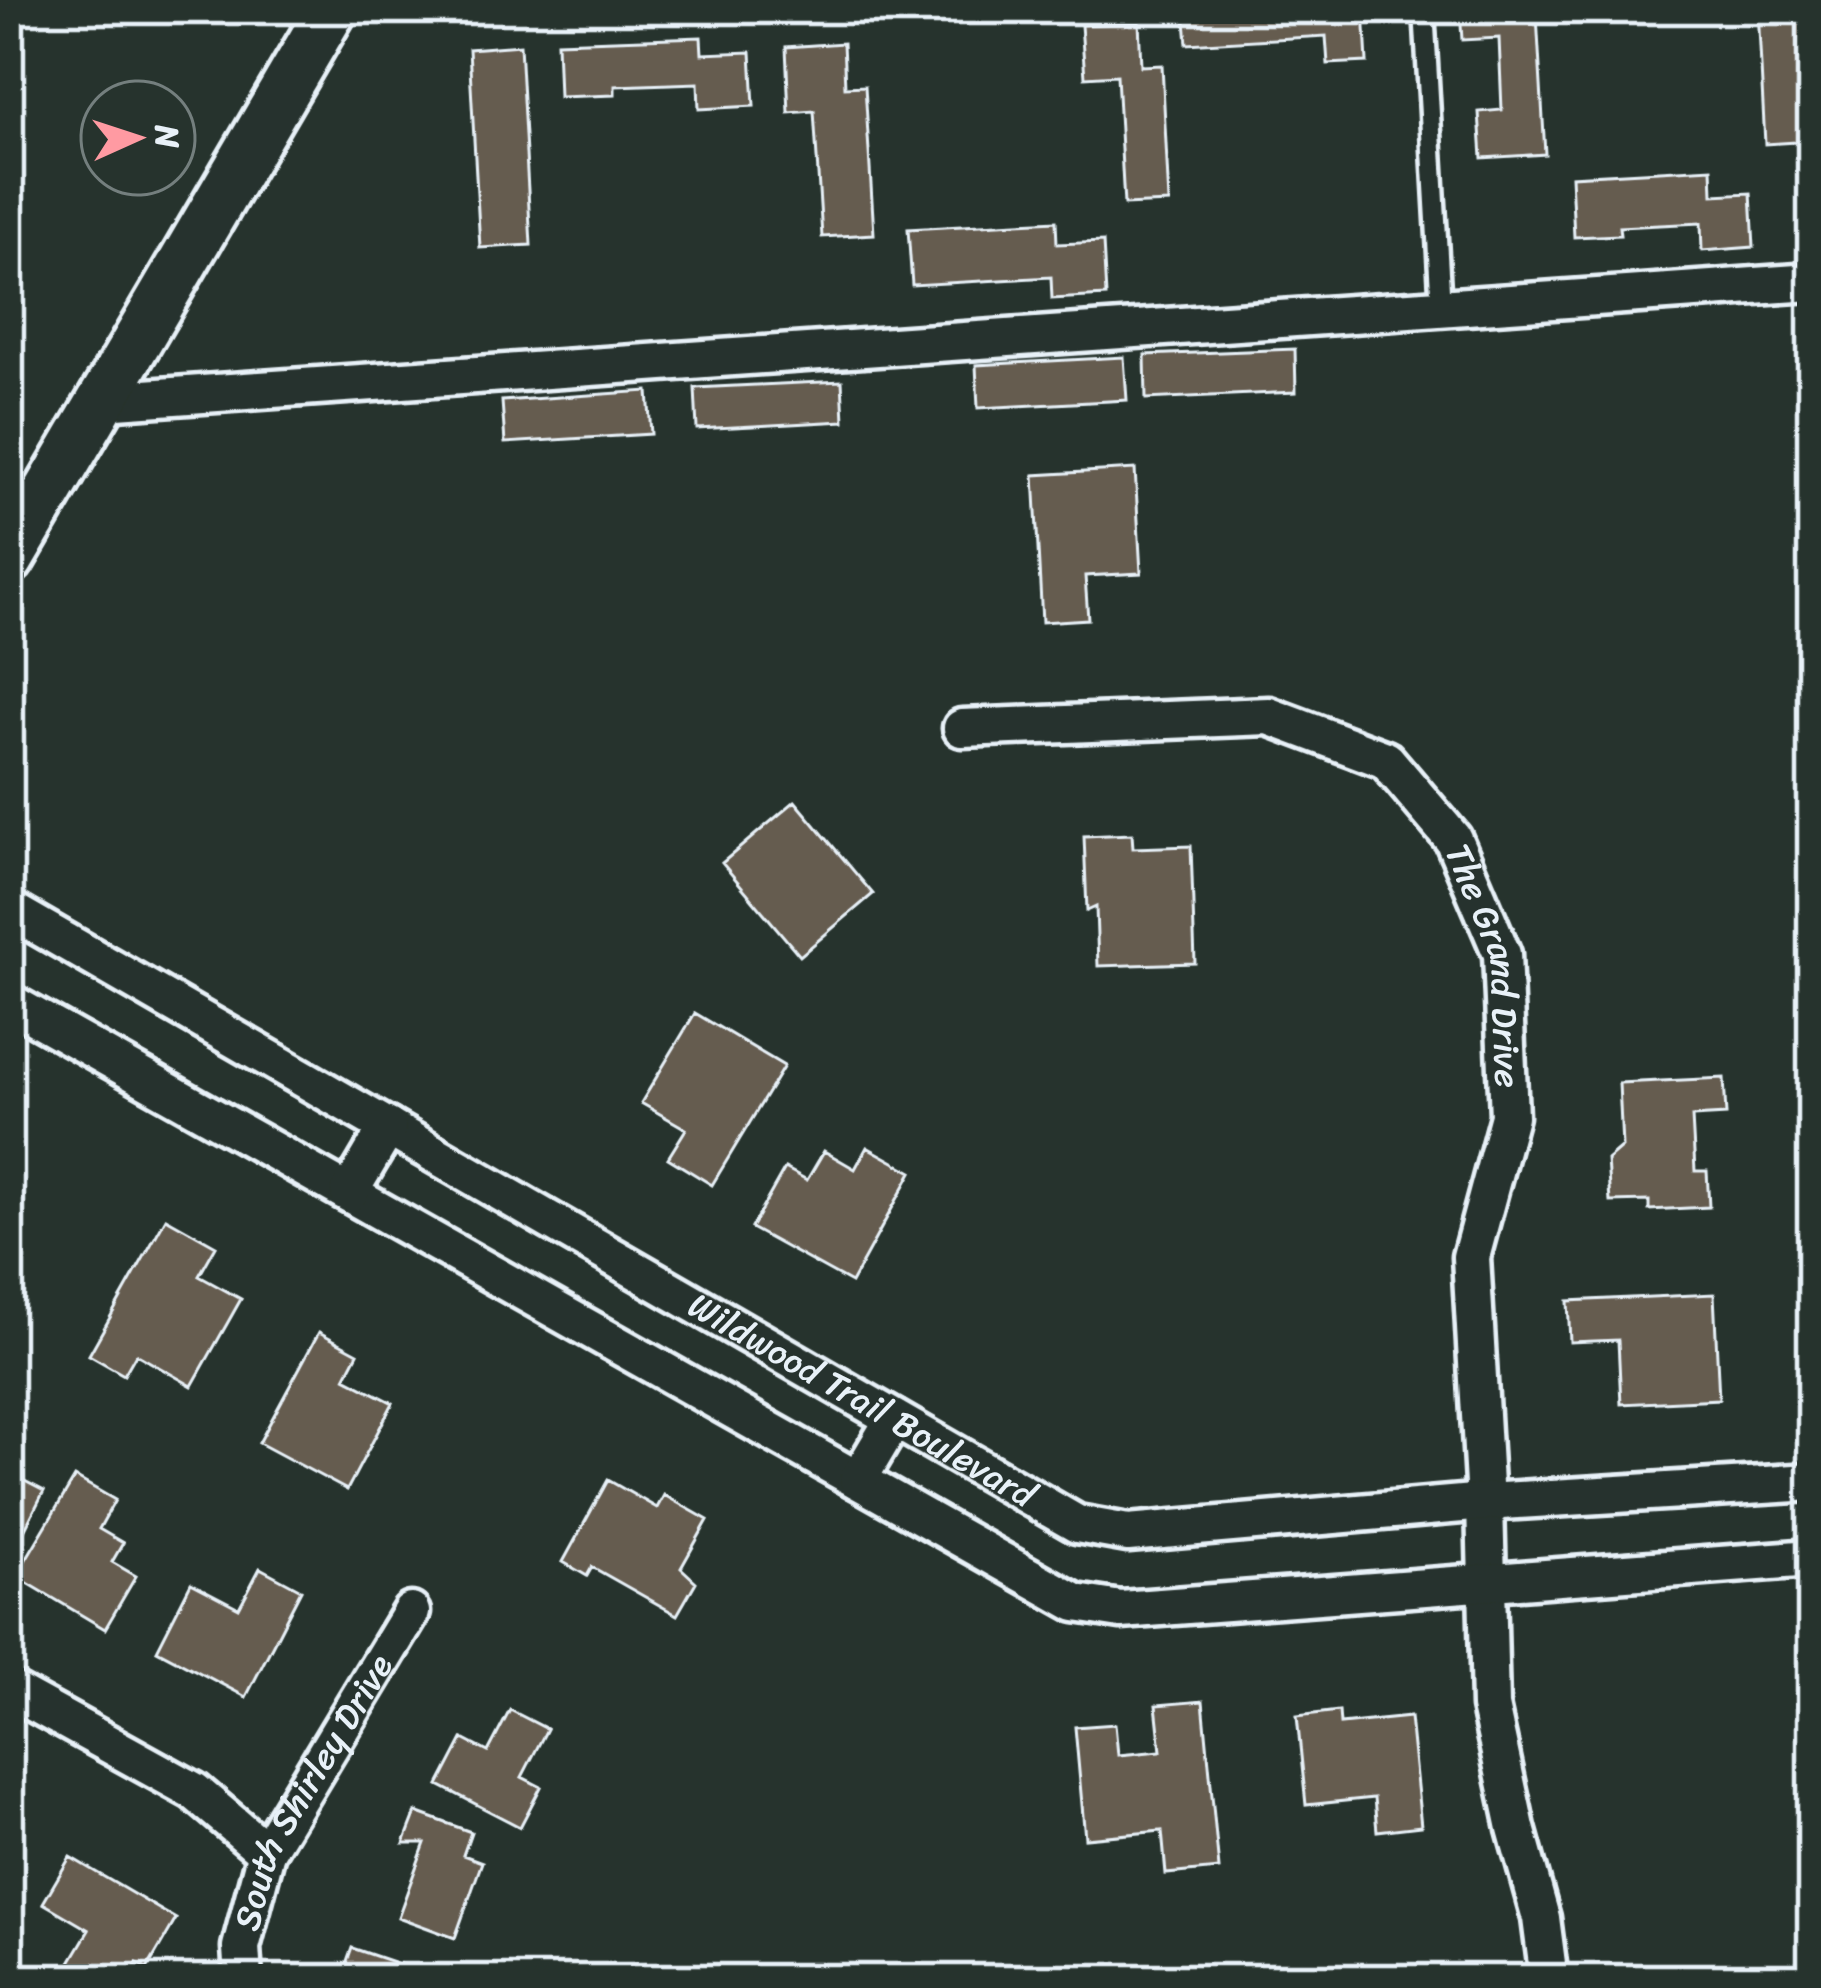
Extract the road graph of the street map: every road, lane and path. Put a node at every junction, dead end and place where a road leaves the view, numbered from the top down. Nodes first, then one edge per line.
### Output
1 (332, 9) edge
2 (1424, 9) edge
3 (1812, 282) edge
4 (1441, 308) junction
5 (102, 401) junction
6 (9, 559) edge
7 (962, 728) dead end
8 (9, 909) edge
9 (9, 1002) edge
10 (388, 1127) junction
11 (349, 1193) junction
12 (894, 1419) junction
13 (858, 1480) junction
14 (1812, 1481) edge
15 (1485, 1502) junction
16 (1812, 1558) edge
17 (1487, 1584) junction
18 (411, 1612) dead end
19 (9, 1689) edge
20 (266, 1852) junction
21 (243, 1979) edge
22 (1550, 1979) edge

1 - 5 main road
2 - 4 lane
3 - 4 street
4 - 5 street
5 - 6 main road
7 - 15 street, The Grand Drive
8 - 10 street, Wildwood Trail Boulevard
9 - 11 street, Wildwood Trail Boulevard
10 - 11 street
10 - 12 street, Wildwood Trail Boulevard
11 - 13 street, Wildwood Trail Boulevard
12 - 13 street
12 - 15 street, Wildwood Trail Boulevard
13 - 17 street, Wildwood Trail Boulevard
14 - 15 street, Wildwood Trail Boulevard
15 - 17 street, The Grand Drive
16 - 17 street, Wildwood Trail Boulevard
17 - 22 street, The Grand Drive
18 - 20 street, South Shirley Drive
19 - 20 street
20 - 21 street, South Shirley Drive

